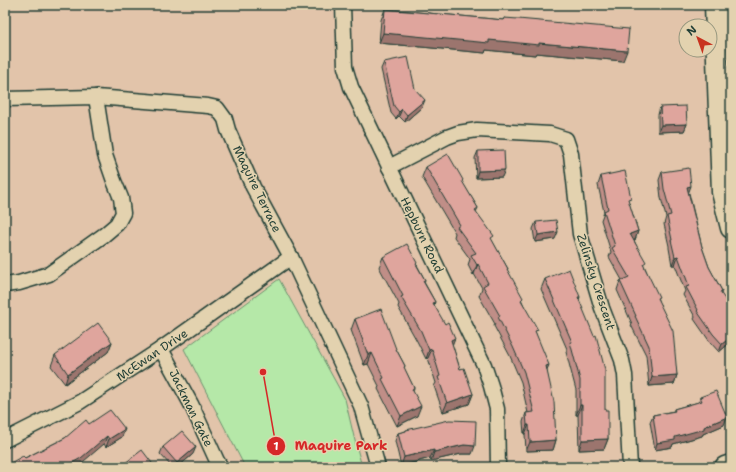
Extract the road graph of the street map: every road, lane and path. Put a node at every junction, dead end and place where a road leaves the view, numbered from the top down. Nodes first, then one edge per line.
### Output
1 (343, 5) edge
2 (715, 5) edge
3 (96, 97) junction
4 (5, 99) edge
5 (389, 167) junction
6 (731, 228) edge
7 (291, 257) junction
8 (5, 285) edge
9 (162, 349) junction
10 (5, 439) edge
11 (215, 465) edge
12 (731, 465) edge
13 (378, 467) edge
14 (498, 467) edge
15 (630, 467) edge
16 (725, 467) edge

1 - 5 street, Hepburn Road
2 - 6 street
3 - 4 street, Maquire Terrace
3 - 7 street, Maquire Terrace
3 - 8 street
5 - 14 street, Hepburn Road
5 - 15 street, Zelinsky Crescent
7 - 9 street, McEwan Drive
7 - 13 street, Maquire Terrace
9 - 10 street, McEwan Drive
9 - 11 street, Jackman Gate
12 - 16 street

